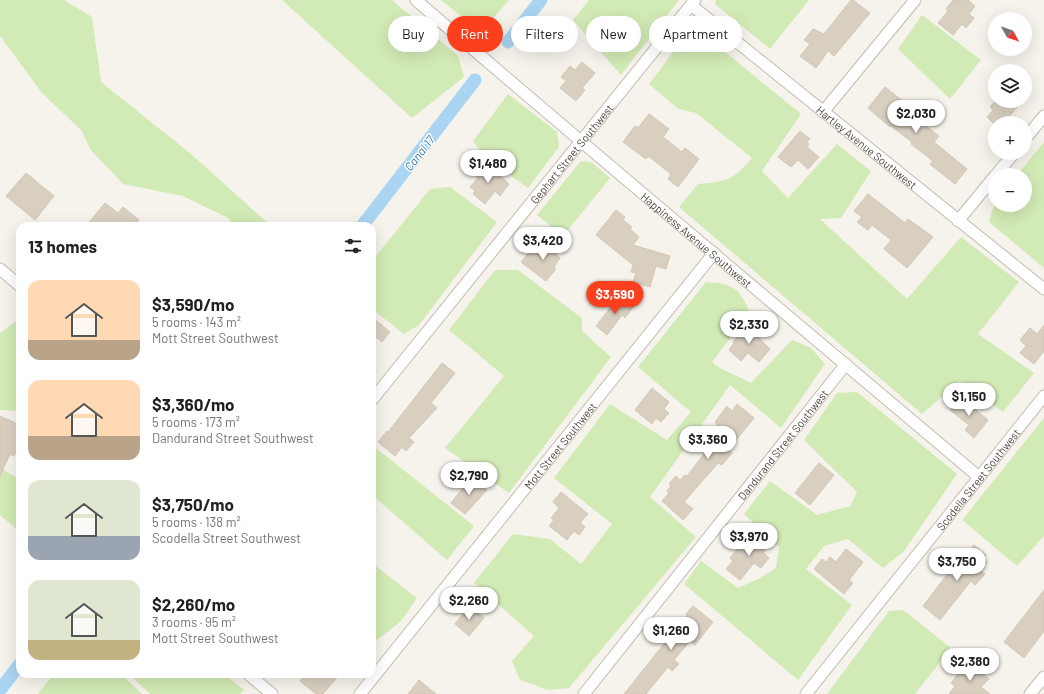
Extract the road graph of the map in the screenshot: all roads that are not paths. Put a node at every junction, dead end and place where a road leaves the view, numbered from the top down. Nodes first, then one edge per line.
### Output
1 (416, 0) edge
2 (915, 0) edge
3 (693, 3) edge
4 (823, 112) junction
5 (1044, 116) edge
6 (1032, 131) edge
7 (580, 142) junction
8 (1009, 160) edge
9 (1002, 168) edge
10 (988, 185) edge
11 (958, 221) junction
12 (714, 252) junction
13 (0, 269) edge
14 (16, 283) edge
15 (1044, 289) edge
16 (846, 364) junction
17 (376, 395) edge
18 (1044, 396) edge
19 (979, 477) junction
20 (376, 674) edge
21 (1044, 677) edge
22 (253, 678) edge
23 (373, 678) edge
24 (272, 694) edge
25 (360, 694) edge
26 (584, 694) edge
27 (806, 694) edge
28 (1030, 694) edge

1 - 7 street, Happiness Avenue Southwest
2 - 4 street
3 - 4 street, Hartley Avenue Southwest
3 - 7 street, Gephart Street Southwest
4 - 11 street, Hartley Avenue Southwest
5 - 6 street
7 - 12 street, Happiness Avenue Southwest
7 - 17 street, Gephart Street Southwest
8 - 9 street
10 - 11 street
11 - 15 street, Hartley Avenue Southwest
12 - 16 street, Happiness Avenue Southwest
12 - 20 street, Mott Street Southwest
13 - 14 street
16 - 19 street, Happiness Avenue Southwest
16 - 26 street, Dandurand Street Southwest
18 - 19 street, Scodella Street Southwest
19 - 27 street, Scodella Street Southwest
21 - 28 street
22 - 24 street
23 - 25 street, Mott Street Southwest

